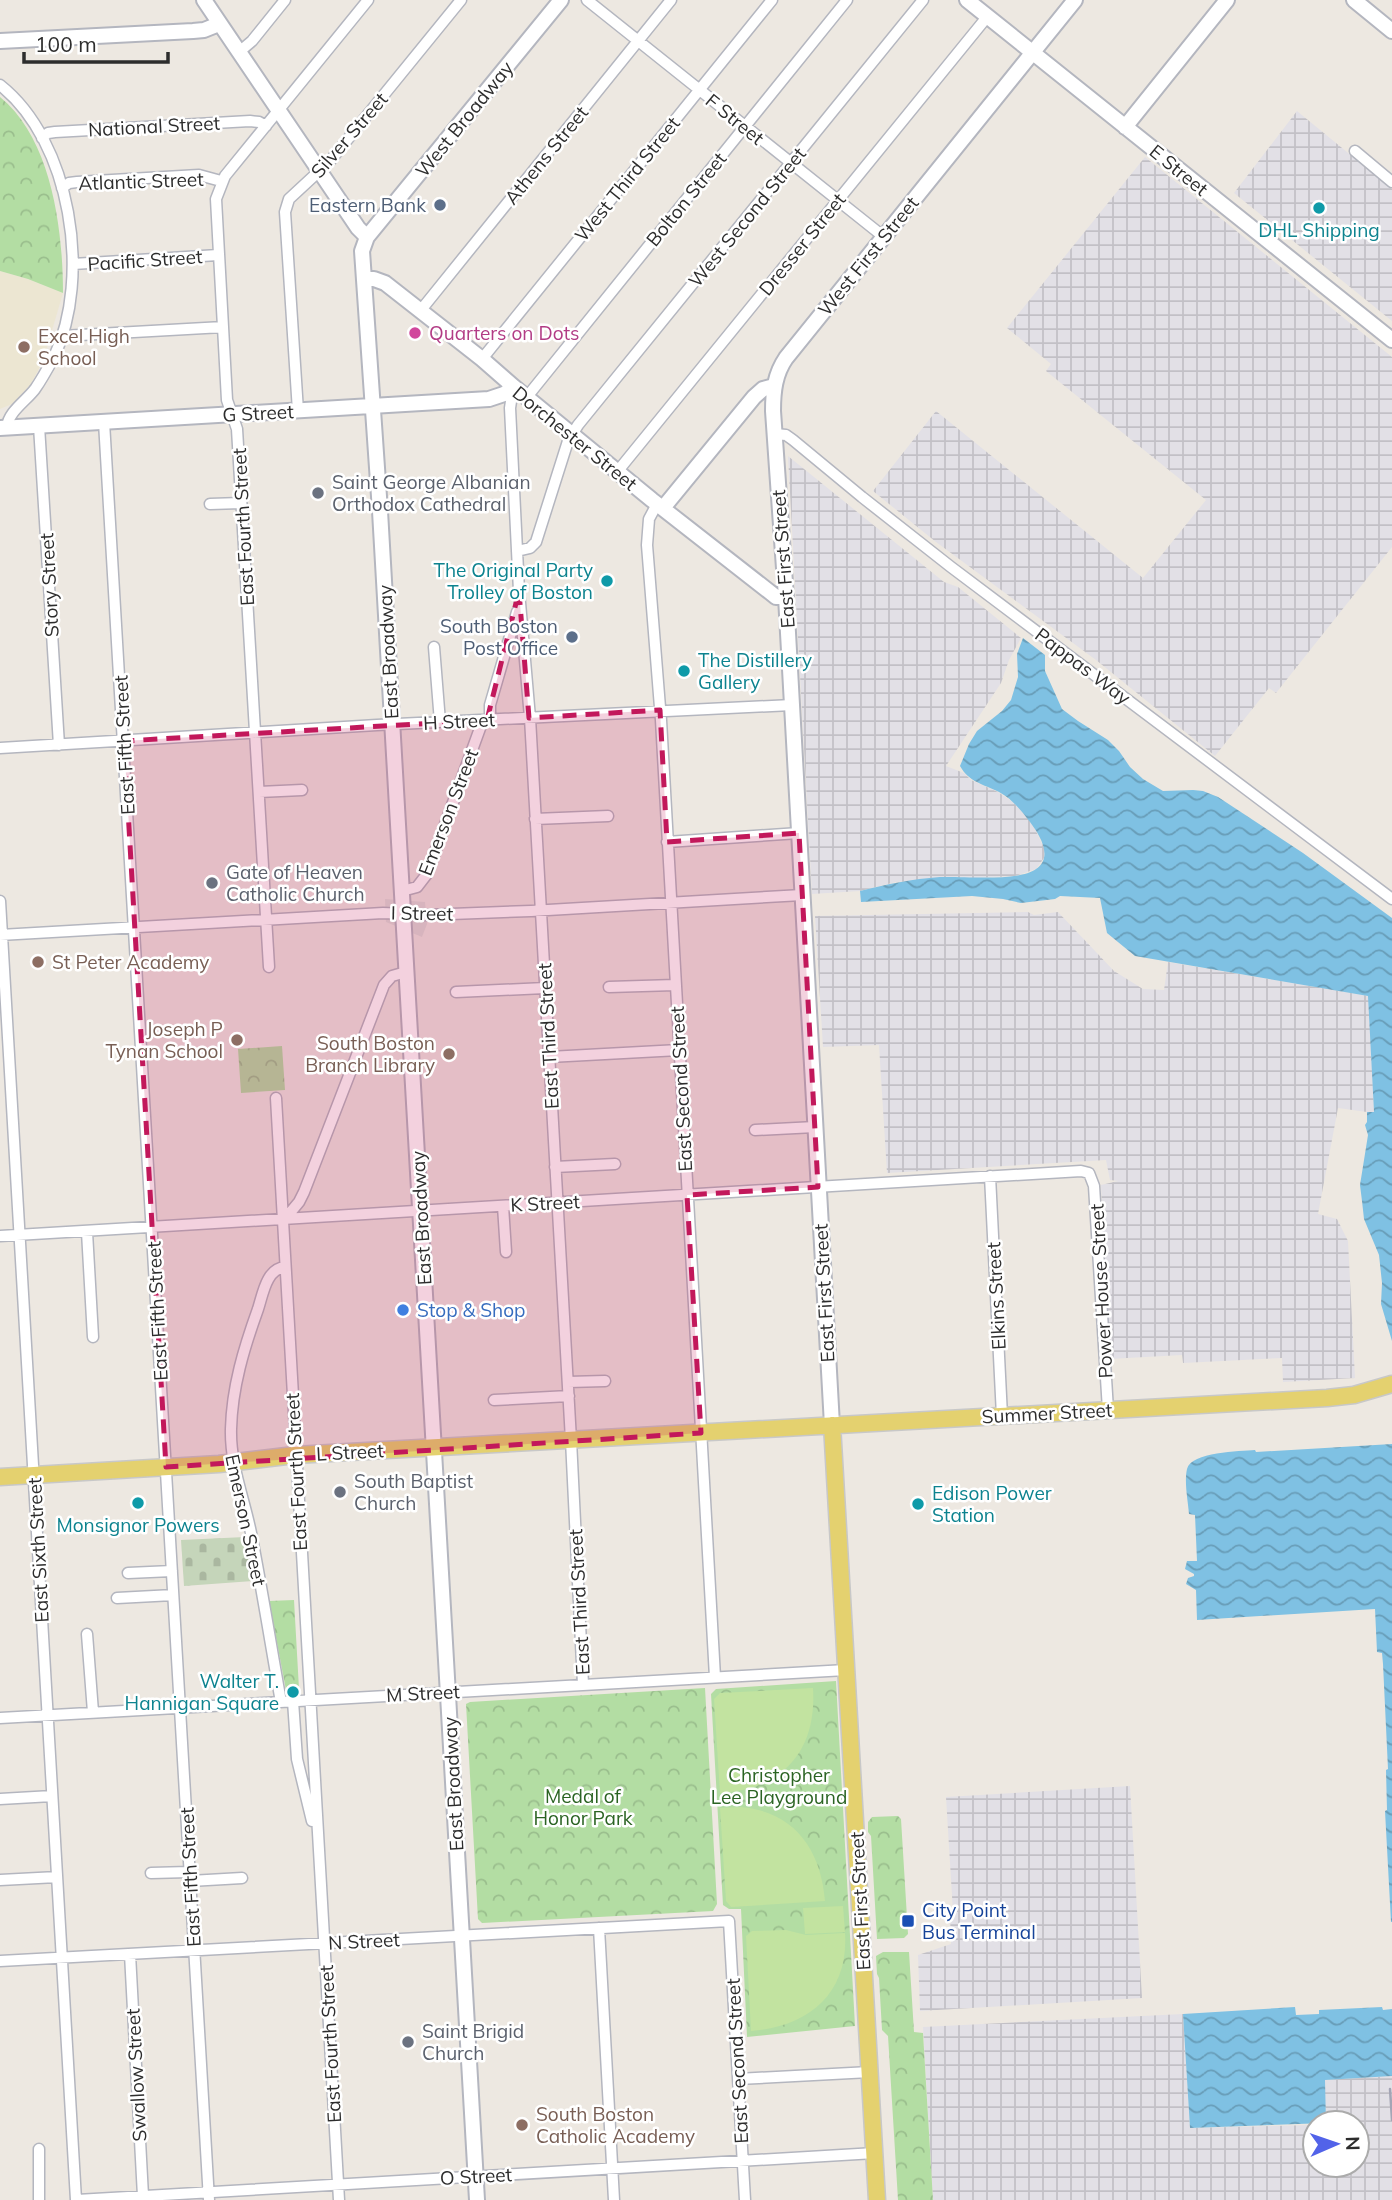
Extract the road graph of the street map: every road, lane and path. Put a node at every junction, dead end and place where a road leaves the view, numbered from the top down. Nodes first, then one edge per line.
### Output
1 (204, 0) edge
2 (285, 0) edge
3 (369, 0) edge
4 (461, 0) edge
5 (561, 0) edge
6 (587, 0) edge
7 (671, 0) edge
8 (772, 0) edge
9 (846, 0) edge
10 (923, 0) edge
11 (967, 0) edge
12 (1076, 0) edge
13 (1227, 0) edge
14 (1354, 0) edge
15 (987, 17) junction
16 (219, 24) junction
17 (1392, 31) edge
18 (0, 41) edge
19 (638, 41) junction
20 (239, 52) junction
21 (1033, 52) junction
22 (0, 85) edge
23 (699, 90) junction
24 (279, 111) junction
25 (266, 126) junction
26 (744, 126) junction
27 (1125, 127) junction
28 (42, 138) junction
29 (1355, 151) dead end
30 (790, 163) junction
31 (320, 172) junction
32 (222, 181) junction
33 (1392, 182) edge
34 (62, 188) junction
35 (837, 200) junction
36 (367, 237) junction
37 (884, 237) junction
38 (218, 255) junction
39 (73, 264) junction
40 (365, 279) junction
41 (421, 310) junction
42 (223, 327) junction
43 (62, 336) junction
44 (1392, 340) edge
45 (482, 359) junction
46 (774, 386) junction
47 (514, 387) junction
48 (526, 398) junction
49 (373, 405) junction
50 (298, 411) junction
51 (231, 414) junction
52 (104, 422) junction
53 (39, 426) junction
54 (4, 427) edge
55 (775, 434) junction
56 (572, 435) junction
57 (617, 472) junction
58 (241, 503) junction
59 (209, 504) dead end
60 (660, 506) junction
61 (517, 551) junction
62 (519, 590) junction
63 (786, 597) junction
64 (435, 647) dead end
65 (792, 705) junction
66 (660, 710) junction
67 (530, 718) junction
68 (486, 720) junction
69 (440, 722) junction
70 (393, 725) junction
71 (254, 732) junction
72 (124, 741) junction
73 (59, 745) junction
74 (0, 748) edge
75 (302, 790) dead end
76 (259, 792) junction
77 (607, 816) dead end
78 (535, 819) junction
79 (799, 833) junction
80 (667, 842) junction
81 (402, 891) junction
82 (802, 895) junction
83 (1392, 899) edge
84 (0, 901) edge
85 (671, 903) junction
86 (541, 911) junction
87 (403, 914) junction
88 (266, 919) junction
89 (135, 927) junction
90 (1, 935) edge
91 (270, 967) dead end
92 (406, 972) junction
93 (676, 985) junction
94 (609, 986) dead end
95 (545, 988) junction
96 (456, 992) dead end
97 (4, 1033) edge
98 (679, 1050) junction
99 (549, 1056) junction
100 (276, 1098) dead end
101 (815, 1127) junction
102 (755, 1130) dead end
103 (615, 1164) dead end
104 (555, 1167) junction
105 (1089, 1173) joint
106 (990, 1177) junction
107 (818, 1187) junction
108 (687, 1195) junction
109 (558, 1203) junction
110 (503, 1206) junction
111 (420, 1211) junction
112 (284, 1220) junction
113 (152, 1228) junction
114 (87, 1232) junction
115 (20, 1235) junction
116 (0, 1236) edge
117 (506, 1252) dead end
118 (285, 1267) junction
119 (93, 1337) dead end
120 (606, 1381) dead end
121 (568, 1382) junction
122 (1392, 1384) edge
123 (569, 1396) junction
124 (494, 1400) dead end
125 (1108, 1410) junction
126 (1002, 1416) junction
127 (832, 1425) junction
128 (701, 1433) junction
129 (571, 1440) junction
130 (435, 1448) junction
131 (295, 1455) junction
132 (233, 1463) junction
133 (166, 1467) junction
134 (34, 1476) junction
135 (0, 1477) edge
136 (172, 1572) junction
137 (128, 1573) dead end
138 (173, 1595) junction
139 (117, 1598) dead end
140 (87, 1634) dead end
141 (846, 1670) junction
142 (715, 1677) junction
143 (583, 1684) junction
144 (448, 1692) junction
145 (309, 1700) junction
146 (293, 1701) junction
147 (281, 1702) junction
148 (180, 1708) junction
149 (93, 1712) junction
150 (48, 1716) junction
151 (0, 1718) edge
152 (52, 1796) junction
153 (0, 1799) edge
154 (318, 1846) junction
155 (151, 1873) dead end
156 (189, 1876) junction
157 (57, 1877) junction
158 (242, 1878) dead end
159 (0, 1880) edge
160 (729, 1921) joint
161 (599, 1928) junction
162 (462, 1936) junction
163 (324, 1943) junction
164 (194, 1951) junction
165 (130, 1954) junction
166 (62, 1959) junction
167 (0, 1961) edge
168 (870, 2072) junction
169 (738, 2079) junction
170 (39, 2149) dead end
171 (875, 2153) junction
172 (742, 2161) junction
173 (612, 2168) junction
174 (476, 2176) junction
175 (338, 2184) junction
176 (208, 2196) edge
177 (144, 2197) edge
178 (39, 2200) edge
179 (77, 2200) edge
180 (339, 2200) edge
181 (477, 2200) edge
182 (614, 2200) edge
183 (745, 2200) edge
184 (877, 2200) edge

1 - 16 main road
2 - 20 street
3 - 24 street, East Fourth Street
4 - 31 street, Silver Street
5 - 36 main road, West Broadway
6 - 19 street, F Street
7 - 19 street, Athens Street
8 - 23 street, West Third Street
9 - 26 street, Bolton Street
10 - 30 street, West Second Street
11 - 15 main road, E Street
12 - 21 main road, West First Street
13 - 27 main road
14 - 17 main road
15 - 21 main road, E Street
15 - 35 street, Dresser Street
16 - 18 main road
16 - 20 main road
19 - 23 street, F Street
19 - 41 street, Athens Street
20 - 24 main road
21 - 27 main road, E Street
21 - 37 main road, West First Street
22 - 28 street
23 - 26 street, F Street
23 - 45 street, West Third Street
24 - 25 street, East Fourth Street
24 - 31 main road
25 - 28 street, National Street
25 - 32 street, East Fourth Street
26 - 30 street, F Street
26 - 48 street, Bolton Street
27 - 44 main road, E Street
28 - 34 street
29 - 33 street
30 - 35 street, F Street
30 - 56 street, West Second Street
31 - 36 main road
31 - 50 street, Silver Street
32 - 34 street, Atlantic Street
32 - 38 street, East Fourth Street
34 - 39 street
35 - 37 street, F Street
35 - 57 street, Dresser Street
36 - 40 main road, East Broadway
37 - 46 main road, West First Street
38 - 39 street, Pacific Street
38 - 42 street, East Fourth Street
39 - 43 street
40 - 41 main road, Dorchester Street
40 - 49 main road, East Broadway
41 - 45 main road, Dorchester Street
42 - 43 street
42 - 51 street, East Fourth Street
43 - 54 street
45 - 47 main road, Dorchester Street
46 - 55 main road, East First Street
46 - 60 main road, West First Street
47 - 48 main road, Dorchester Street
47 - 49 main road, G Street
47 - 61 street, East Third Street
48 - 56 main road, Dorchester Street
49 - 50 main road, G Street
49 - 70 main road, East Broadway
50 - 51 main road, G Street
51 - 52 main road, G Street
51 - 58 street, East Fourth Street
52 - 53 main road, G Street
52 - 72 street, East Fifth Street
53 - 54 main road, G Street
53 - 73 street, Story Street
55 - 63 main road, East First Street
55 - 83 street, Pappas Way
56 - 57 main road, Dorchester Street
56 - 61 street
57 - 60 main road, Dorchester Street
58 - 59 street
58 - 71 street, East Fourth Street
60 - 63 main road, Dorchester Street
60 - 66 street, East Second Street
61 - 62 street, East Third Street
62 - 67 street, East Third Street
62 - 68 street, Emerson Street
63 - 65 main road, East First Street
64 - 69 street
65 - 66 street, H Street
65 - 79 main road, East First Street
66 - 67 street, H Street
66 - 80 street, East Second Street
67 - 68 street, H Street
67 - 78 street, East Third Street
68 - 69 street, H Street
68 - 81 street, Emerson Street
69 - 70 street, H Street
70 - 71 street, H Street
70 - 81 main road, East Broadway
71 - 72 street, H Street
71 - 76 street, East Fourth Street
72 - 73 street, H Street
72 - 89 street, East Fifth Street
73 - 74 street, H Street
75 - 76 street
76 - 88 street, East Fourth Street
77 - 78 street
78 - 86 street, East Third Street
79 - 80 street
79 - 82 main road, East First Street
80 - 85 street, East Second Street
81 - 87 main road, East Broadway
82 - 85 street, I Street
82 - 101 main road, East First Street
84 - 90 street, East Sixth Street
85 - 86 street, I Street
85 - 93 street, East Second Street
86 - 87 street, I Street
86 - 95 street, East Third Street
87 - 88 street, I Street
87 - 92 main road, East Broadway
88 - 89 street, I Street
88 - 91 street, East Fourth Street
89 - 90 street, I Street
89 - 113 street, East Fifth Street
90 - 97 street, East Sixth Street
92 - 111 main road, East Broadway
92 - 112 street
93 - 94 street
93 - 98 street, East Second Street
95 - 96 street
95 - 99 street, East Third Street
97 - 115 street, East Sixth Street
98 - 99 street
98 - 108 street, East Second Street
99 - 104 street, East Third Street
100 - 112 street, East Fourth Street
101 - 102 street
101 - 107 main road, East First Street
103 - 104 street
104 - 109 street, East Third Street
105 - 106 street, K Street
105 - 125 street, Power House Street
106 - 107 street, K Street
106 - 126 street, Elkins Street
107 - 108 street, K Street
107 - 127 main road, East First Street
108 - 109 street, K Street
108 - 128 street, East Second Street
109 - 110 street, K Street
109 - 121 street, East Third Street
110 - 111 street, K Street
110 - 117 street
111 - 112 street, K Street
111 - 130 main road, East Broadway
112 - 113 street, K Street
112 - 118 street, East Fourth Street
113 - 114 street, K Street
113 - 133 street, East Fifth Street
114 - 115 street, K Street
114 - 119 street
115 - 116 street, K Street
115 - 134 street, East Sixth Street
118 - 131 street, East Fourth Street
118 - 132 street, Emerson Street
120 - 121 street
121 - 123 street, East Third Street
122 - 125 main road, Summer Street
123 - 124 street
123 - 129 street, East Third Street
125 - 126 main road, Summer Street
126 - 127 main road, Summer Street
127 - 128 main road, Summer Street
127 - 141 main road, East First Street
128 - 129 main road, L Street
128 - 142 street, East Second Street
129 - 130 main road, L Street
129 - 143 street, East Third Street
130 - 131 main road, L Street
130 - 144 main road, East Broadway
131 - 132 main road, L Street
131 - 145 street, East Fourth Street
132 - 133 main road, L Street
132 - 147 street, Emerson Street
133 - 134 main road, L Street
133 - 136 street, East Fifth Street
134 - 135 main road, L Street
134 - 150 street, East Sixth Street
136 - 137 street
136 - 138 street, East Fifth Street
138 - 139 street
138 - 148 street, East Fifth Street
140 - 149 street
141 - 142 street, M Street
141 - 168 main road, East First Street
142 - 143 street, M Street
143 - 144 street, M Street
144 - 145 street, M Street
144 - 162 main road, East Broadway
145 - 146 street, M Street
145 - 154 street, East Fourth Street
146 - 147 street, M Street
146 - 154 street, East Fourth Street
147 - 148 street, M Street
148 - 149 street, M Street
148 - 156 street, East Fifth Street
149 - 150 street, M Street
150 - 151 street, M Street
150 - 152 street, East Sixth Street
152 - 153 street
152 - 157 street, East Sixth Street
154 - 163 street, East Fourth Street
155 - 156 street
156 - 158 street
156 - 164 street, East Fifth Street
157 - 159 street
157 - 166 street, East Sixth Street
160 - 161 street, N Street
160 - 169 street, East Second Street
161 - 162 street, N Street
161 - 173 street
162 - 163 street, N Street
162 - 174 main road, East Broadway
163 - 164 street, N Street
163 - 175 street, East Fourth Street
164 - 165 street, N Street
164 - 176 street, East Fifth Street
165 - 166 street, N Street
165 - 177 street, Swallow Street
166 - 167 street, N Street
166 - 179 street, East Sixth Street
168 - 169 street
168 - 171 main road, East First Street
169 - 172 street, East Second Street
170 - 178 street
171 - 172 street, O Street
171 - 184 main road, East First Street
172 - 173 street, O Street
172 - 183 street, East Second Street
173 - 174 street, O Street
173 - 182 street
174 - 175 street, O Street
174 - 181 main road, East Broadway
175 - 176 street, O Street
175 - 180 street, East Fourth Street
176 - 177 street, O Street
177 - 179 street, O Street

